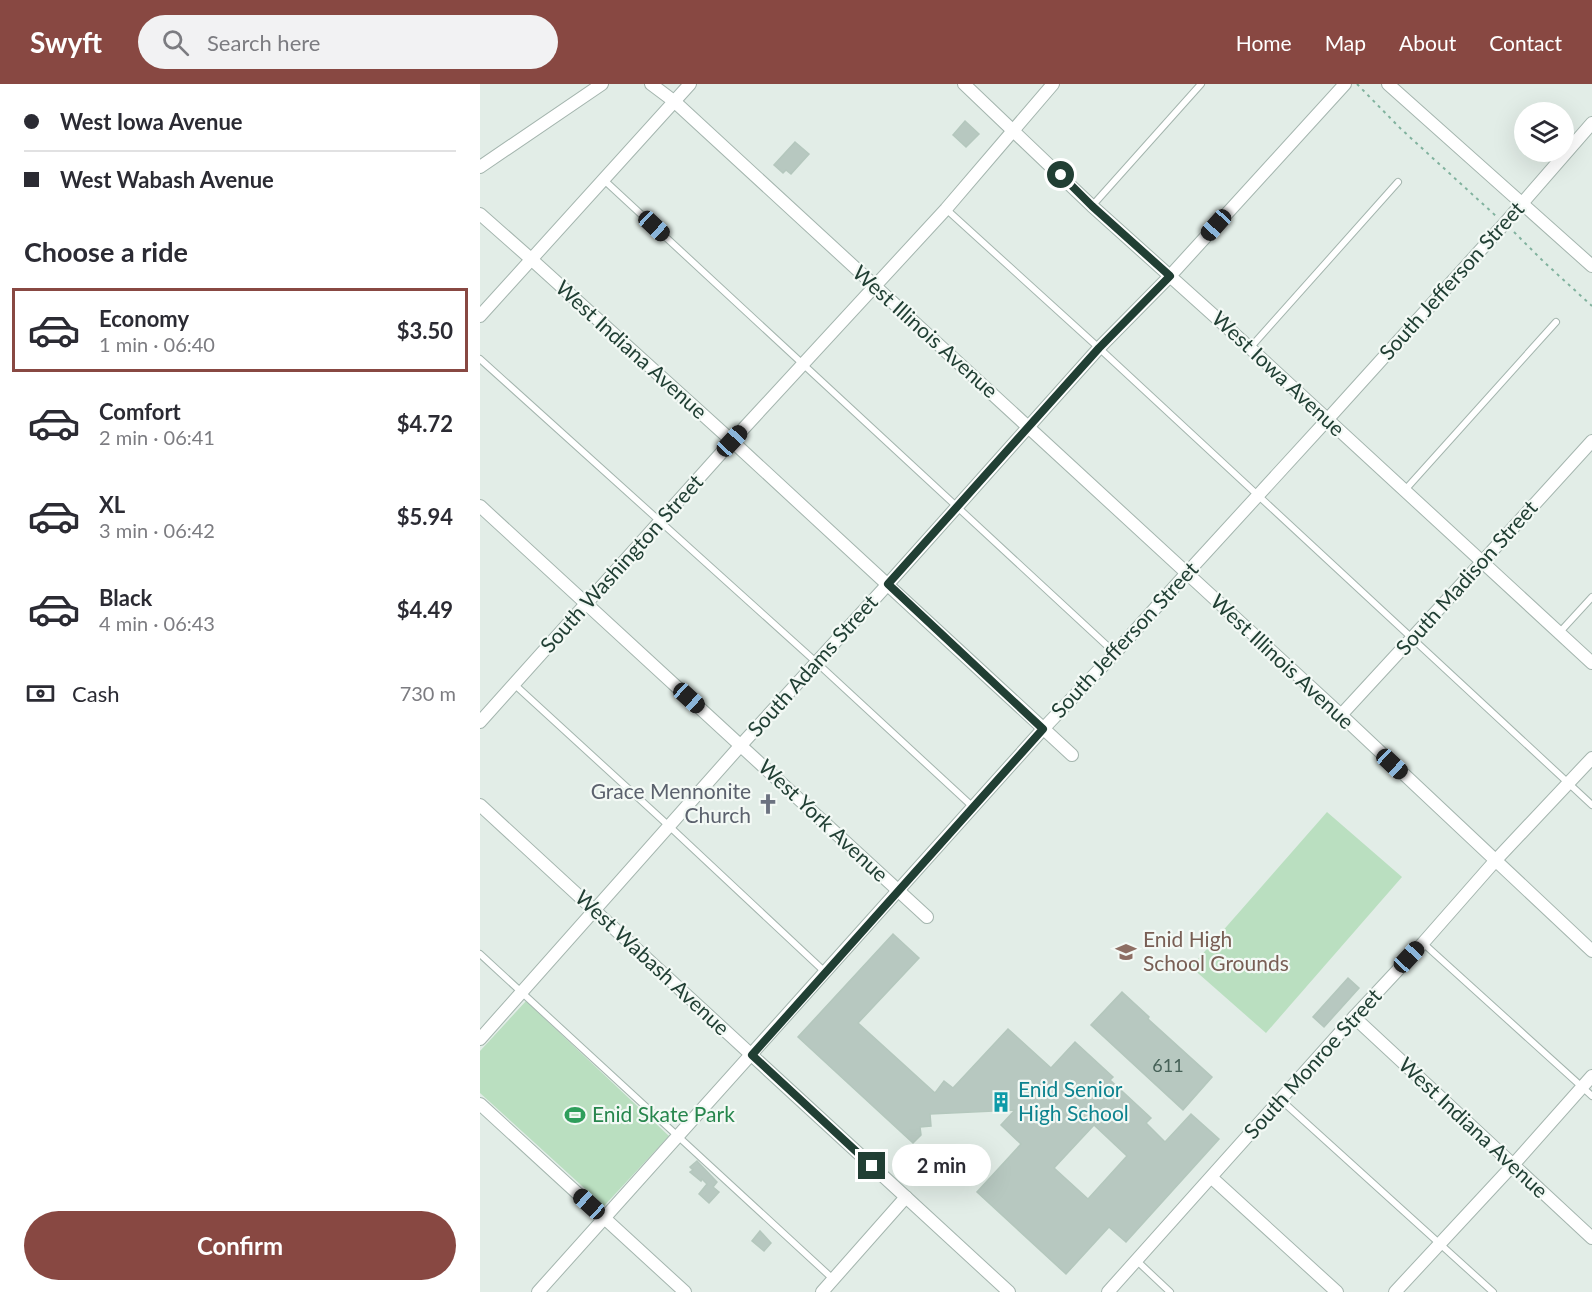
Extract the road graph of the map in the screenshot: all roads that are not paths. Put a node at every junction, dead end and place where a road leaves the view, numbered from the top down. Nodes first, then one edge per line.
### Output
1 (602, 84) edge
2 (651, 84) edge
3 (690, 84) edge
4 (964, 84) edge
5 (1053, 84) edge
6 (1201, 84) edge
7 (1345, 84) edge
8 (1388, 84) edge
9 (675, 102) junction
10 (1592, 123) edge
11 (1014, 130) junction
12 (480, 167) edge
13 (604, 179) junction
14 (1398, 182) dead end
15 (1522, 203) junction
16 (1092, 206) junction
17 (946, 209) junction
18 (480, 214) edge
19 (531, 259) junction
20 (1592, 266) edge
21 (1170, 276) junction
22 (875, 287) junction
23 (480, 316) edge
24 (1556, 322) dead end
25 (1099, 348) junction
26 (1250, 348) junction
27 (480, 358) edge
28 (804, 364) junction
29 (1327, 420) junction
30 (1028, 426) junction
31 (732, 441) junction
32 (1592, 441) edge
33 (1405, 490) junction
34 (1257, 496) junction
35 (480, 506) edge
36 (957, 507) junction
37 (660, 522) junction
38 (1482, 562) junction
39 (1186, 574) junction
40 (888, 584) junction
41 (1592, 597) edge
42 (586, 603) junction
43 (1559, 633) junction
44 (1413, 638) junction
45 (1115, 653) junction
46 (816, 662) junction
47 (1592, 663) edge
48 (514, 684) junction
49 (1341, 715) junction
50 (480, 722) edge
51 (1043, 729) junction
52 (741, 745) junction
53 (1072, 755) dead end
54 (1592, 758) edge
55 (1569, 783) junction
56 (480, 805) edge
57 (1592, 805) edge
58 (973, 807) junction
59 (669, 826) junction
60 (1495, 861) junction
61 (898, 890) junction
62 (594, 910) junction
63 (927, 917) dead end
64 (1423, 943) junction
65 (1592, 951) edge
66 (480, 954) edge
67 (825, 972) junction
68 (522, 992) junction
69 (1354, 1017) junction
70 (480, 1039) edge
71 (752, 1055) junction
72 (1592, 1076) edge
73 (1582, 1087) junction
74 (1592, 1096) edge
75 (1281, 1100) junction
76 (480, 1104) edge
77 (678, 1137) junction
78 (1513, 1165) junction
79 (1212, 1178) junction
80 (906, 1197) junction
81 (605, 1218) junction
82 (1592, 1238) edge
83 (1441, 1243) junction
84 (1136, 1260) junction
85 (833, 1280) junction
86 (538, 1292) edge
87 (685, 1292) edge
88 (822, 1292) edge
89 (1009, 1292) edge
90 (1108, 1292) edge
91 (1170, 1292) edge
92 (1337, 1292) edge
93 (1395, 1292) edge
94 (1493, 1292) edge

1 - 12 street
2 - 9 street, West Illinois Avenue
3 - 9 street
4 - 11 street, West Iowa Avenue
5 - 11 street, South Washington Street
6 - 16 lane
7 - 21 street, South Adams Street
8 - 15 street
9 - 13 street
9 - 22 street, West Illinois Avenue
10 - 15 street, South Jefferson Street
11 - 16 street, West Iowa Avenue
11 - 17 street, South Washington Street
13 - 19 street
13 - 28 lane
14 - 26 lane
15 - 20 street
15 - 29 street, South Jefferson Street
16 - 21 street, West Iowa Avenue
17 - 22 street, South Washington Street
17 - 25 lane
18 - 19 street, West Indiana Avenue
19 - 23 street
19 - 31 street, West Indiana Avenue
21 - 25 street, South Adams Street
21 - 26 street, West Iowa Avenue
22 - 28 street, South Washington Street
22 - 30 street, West Illinois Avenue
24 - 33 lane
25 - 30 street, South Adams Street
25 - 34 lane
26 - 29 street, West Iowa Avenue
27 - 37 lane
28 - 31 street, South Washington Street
28 - 36 lane
29 - 33 street, West Iowa Avenue
29 - 34 street, South Jefferson Street
30 - 36 street, South Adams Street
30 - 39 street, West Illinois Avenue
31 - 37 street, South Washington Street
31 - 40 street, West Indiana Avenue
32 - 38 street, South Madison Street
33 - 38 street, West Iowa Avenue
34 - 39 street, South Jefferson Street
34 - 44 lane
35 - 42 street, West York Avenue
36 - 40 street, South Adams Street
36 - 45 lane
37 - 42 street, South Washington Street
37 - 46 lane
38 - 43 street, West Iowa Avenue
38 - 44 street, South Madison Street
39 - 45 street, South Jefferson Street
39 - 49 street, West Illinois Avenue
40 - 46 street, South Adams Street
40 - 51 street, West Indiana Avenue
41 - 43 lane
42 - 48 street, South Washington Street
42 - 52 street, West York Avenue
43 - 47 street, West Iowa Avenue
44 - 49 street, South Madison Street
44 - 55 lane
45 - 51 street, South Jefferson Street
46 - 52 street, South Adams Street
46 - 58 lane
48 - 50 street, South Washington Street
48 - 59 lane
49 - 60 street, West Illinois Avenue
51 - 53 street, West Indiana Avenue
51 - 58 street, South Jefferson Street
52 - 59 street, South Adams Street
52 - 61 street, West York Avenue
54 - 55 street, South Monroe Street
55 - 57 lane
55 - 60 street, South Monroe Street
56 - 62 street, West Wabash Avenue
58 - 61 street, South Jefferson Street
59 - 62 street, South Adams Street
59 - 67 lane
60 - 64 street, South Monroe Street
60 - 65 street, West Illinois Avenue
61 - 63 street, West York Avenue
61 - 67 street, South Jefferson Street
62 - 68 street, South Adams Street
62 - 71 street, West Wabash Avenue
64 - 69 street, South Monroe Street
64 - 73 lane
66 - 68 lane
67 - 71 street, South Jefferson Street
68 - 70 street, South Adams Street
68 - 77 lane
69 - 75 street, South Monroe Street
69 - 78 street, West Indiana Avenue
71 - 77 street, South Jefferson Street
71 - 80 street, West Wabash Avenue
72 - 73 street
73 - 74 lane
73 - 78 street
75 - 79 street, South Monroe Street
75 - 83 lane
76 - 81 street
77 - 81 street, South Jefferson Street
77 - 85 lane
78 - 82 street, West Indiana Avenue
78 - 83 street
79 - 84 street, South Monroe Street
79 - 92 street
80 - 85 street
80 - 89 street, West Wabash Avenue
81 - 86 street, South Jefferson Street
81 - 87 street
83 - 93 street
83 - 94 lane
84 - 90 street, South Monroe Street
84 - 91 lane
85 - 88 street

